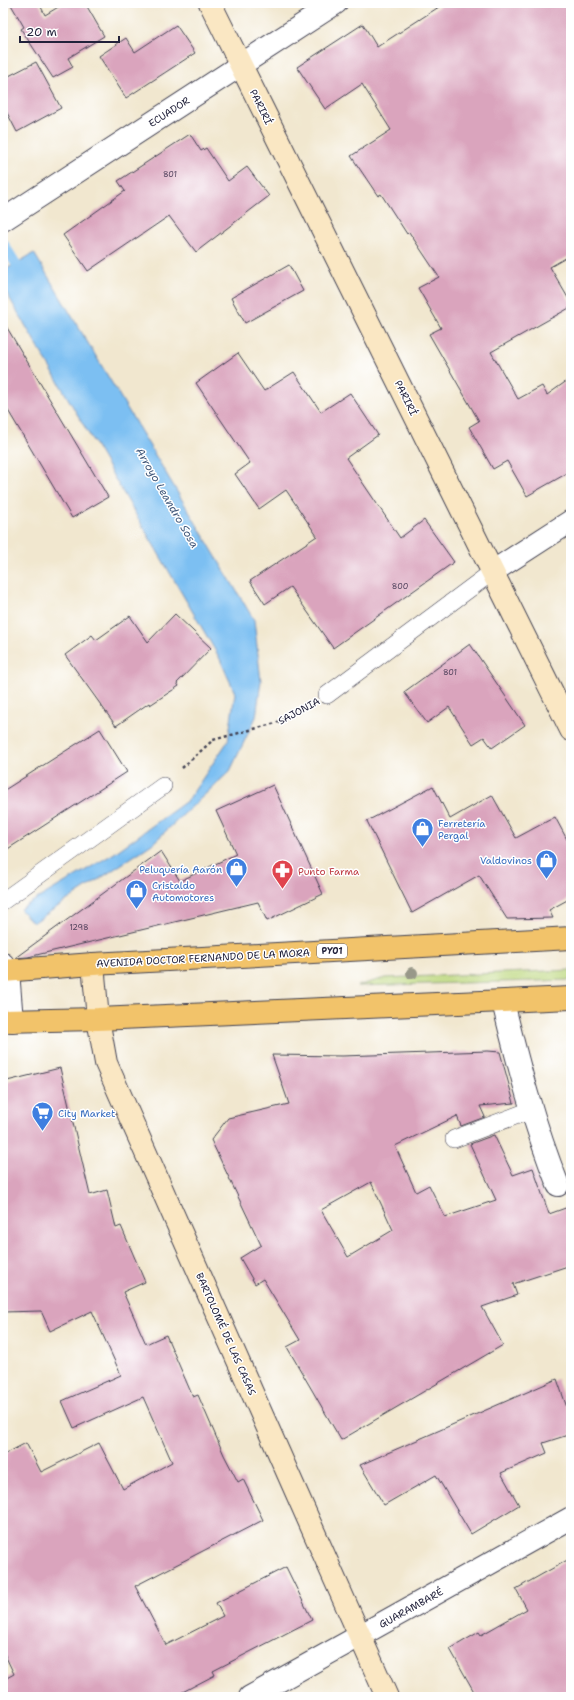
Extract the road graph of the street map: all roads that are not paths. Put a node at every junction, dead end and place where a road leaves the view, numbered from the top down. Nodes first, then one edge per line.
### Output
1 (210, 3) edge
2 (336, 3) edge
3 (240, 65) junction
4 (3, 220) edge
5 (571, 521) edge
6 (492, 572) junction
7 (327, 695) road end
8 (571, 730) edge
9 (163, 786) road end
10 (3, 901) edge
11 (571, 938) edge
12 (93, 964) junction
13 (5, 969) edge
14 (571, 998) edge
15 (503, 1002) junction
16 (98, 1019) junction
17 (7, 1021) edge
18 (531, 1110) junction
19 (454, 1139) dead end
20 (558, 1184) dead end
21 (571, 1518) edge
22 (360, 1637) junction
23 (250, 1697) edge
24 (387, 1697) edge

1 - 3 main road, PARIRÍ
2 - 3 street, ECUADOR
3 - 4 street, ECUADOR
3 - 6 main road, PARIRÍ
5 - 6 street, SAJONIA
6 - 7 lane, SAJONIA
6 - 8 main road, PARIRÍ
9 - 10 lane
11 - 12 highway, AVENIDA DOCTOR FERNANDO DE LA MORA / PY01
12 - 13 highway, AVENIDA DOCTOR FERNANDO DE LA MORA / PY01
12 - 16 main road, BARTOLOMÉ DE LAS CASAS
13 - 17 street
14 - 15 highway
15 - 16 highway
15 - 18 street
16 - 17 highway
16 - 22 main road, BARTOLOMÉ DE LAS CASAS
18 - 19 lane
18 - 20 street
21 - 22 street, GUARAMBARÉ
22 - 23 street, GUARAMBARÉ
22 - 24 main road, BARTOLOMÉ DE LAS CASAS

